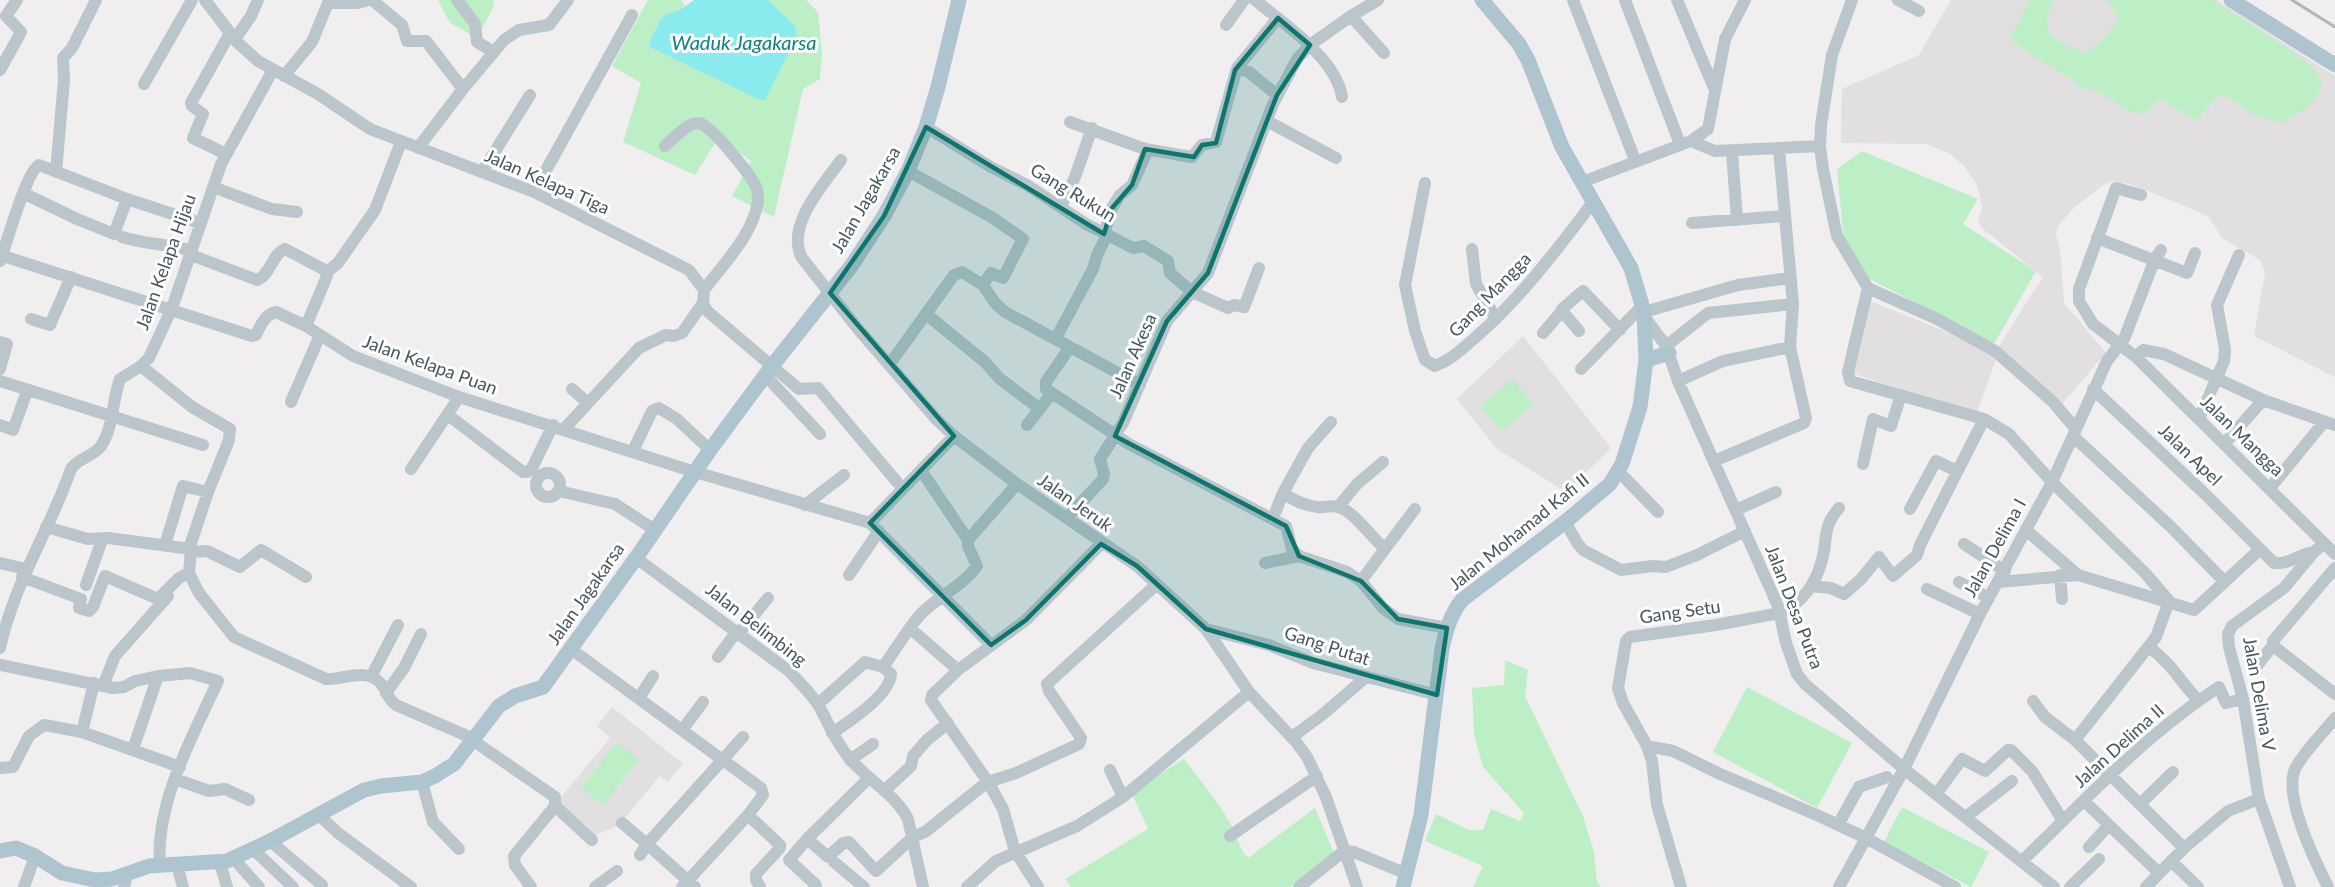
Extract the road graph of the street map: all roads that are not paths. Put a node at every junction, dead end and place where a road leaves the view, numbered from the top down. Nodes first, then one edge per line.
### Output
1 (17, 0) edge
2 (96, 0) edge
3 (192, 0) edge
4 (205, 0) edge
5 (258, 0) edge
6 (371, 0) edge
7 (457, 0) edge
8 (568, 0) edge
9 (959, 0) edge
10 (1244, 0) edge
11 (1255, 0) edge
12 (1378, 0) edge
13 (1482, 0) edge
14 (1573, 0) edge
15 (1625, 0) edge
16 (1677, 0) edge
17 (1745, 0) edge
18 (1852, 0) edge
19 (1898, 0) edge
20 (2231, 0) edge
21 (1919, 11) dead end
22 (632, 15) dead end
23 (1351, 16) junction
24 (1278, 18) junction
25 (1226, 25) dead end
26 (233, 36) junction
27 (1310, 45) junction
28 (494, 52) junction
29 (1384, 53) dead end
30 (2335, 65) edge
31 (1237, 68) junction
32 (0, 70) edge
33 (279, 73) junction
34 (144, 84) dead end
35 (1714, 88) junction
36 (462, 89) junction
37 (530, 95) dead end
38 (1277, 95) junction
39 (1342, 97) dead end
40 (1267, 121) junction
41 (1070, 122) dead end
42 (926, 127) junction
43 (1092, 128) junction
44 (401, 142) junction
45 (1685, 143) junction
46 (665, 146) dead end
47 (1816, 147) junction
48 (418, 148) junction
49 (1145, 149) junction
50 (1779, 149) junction
51 (1732, 152) junction
52 (226, 154) junction
53 (1336, 158) dead end
54 (841, 160) dead end
55 (1635, 160) junction
56 (909, 171) junction
57 (56, 172) junction
58 (482, 172) junction
59 (1582, 182) junction
60 (1425, 183) dead end
61 (213, 187) junction
62 (534, 192) junction
63 (23, 193) junction
64 (2141, 195) dead end
65 (127, 199) junction
66 (1594, 201) junction
67 (1061, 206) junction
68 (297, 212) dead end
69 (1783, 216) junction
70 (1737, 220) junction
71 (200, 223) junction
72 (1692, 223) dead end
73 (1106, 234) junction
74 (122, 237) dead end
75 (2097, 238) junction
76 (1472, 249) dead end
77 (191, 253) junction
78 (2195, 253) dead end
79 (2158, 254) junction
80 (2239, 255) dead end
81 (1, 257) edge
82 (1258, 268) dead end
83 (327, 272) junction
84 (71, 277) junction
85 (1790, 278) junction
86 (983, 285) junction
87 (1868, 288) junction
88 (1192, 292) junction
89 (830, 293) junction
90 (704, 297) junction
91 (1793, 303) junction
92 (172, 308) junction
93 (1562, 311) junction
94 (1644, 311) junction
95 (926, 314) junction
96 (32, 319) dead end
97 (1496, 319) junction
98 (306, 326) junction
99 (1620, 330) junction
100 (1579, 331) dead end
101 (1543, 333) dead end
102 (320, 335) junction
103 (1056, 338) junction
104 (3, 343) edge
105 (2121, 346) junction
106 (1790, 347) junction
107 (1074, 349) dead end
108 (1668, 349) junction
109 (1646, 356) junction
110 (2136, 357) junction
111 (889, 365) junction
112 (141, 366) junction
113 (0, 369) edge
114 (1581, 369) dead end
115 (768, 370) junction
116 (2217, 380) junction
117 (0, 381) edge
118 (1678, 381) junction
119 (1140, 385) junction
120 (572, 389) dead end
121 (2094, 389) junction
122 (27, 391) junction
123 (1052, 393) junction
124 (1901, 395) junction
125 (459, 396) junction
126 (2263, 400) junction
127 (291, 402) dead end
128 (588, 404) junction
129 (1040, 409) junction
130 (448, 415) junction
131 (111, 417) junction
132 (1984, 419) junction
133 (2199, 419) junction
134 (1331, 422) dead end
135 (2329, 423) edge
136 (1027, 425) dead end
137 (0, 426) edge
138 (559, 427) junction
139 (2074, 433) junction
140 (820, 434) dead end
141 (954, 436) junction
142 (1116, 436) junction
143 (2225, 443) junction
144 (203, 445) dead end
145 (710, 450) junction
146 (633, 451) junction
147 (1714, 461) junction
148 (1383, 462) dead end
149 (1863, 464) dead end
150 (411, 469) dead end
151 (921, 470) junction
152 (1618, 471) junction
153 (1957, 471) junction
154 (695, 472) junction
155 (844, 475) dead end
156 (897, 482) dead end
157 (2052, 482) junction
158 (1017, 484) junction
159 (2270, 488) junction
160 (559, 491) dead end
161 (208, 492) junction
162 (1776, 492) dead end
163 (1283, 494) junction
164 (805, 505) junction
165 (1338, 507) junction
166 (1839, 508) dead end
167 (1415, 509) dead end
168 (1910, 509) dead end
169 (1736, 510) junction
170 (1658, 512) dead end
171 (1067, 519) junction
172 (1273, 519) junction
173 (1566, 522) junction
174 (46, 527) junction
175 (874, 527) junction
176 (655, 530) junction
177 (2026, 530) junction
178 (1745, 531) junction
179 (102, 540) junction
180 (969, 540) junction
181 (1101, 544) junction
182 (1964, 544) dead end
183 (165, 545) junction
184 (2319, 548) junction
185 (1384, 549) junction
186 (191, 550) junction
187 (2259, 550) junction
188 (1295, 552) junction
189 (2335, 554) edge
190 (636, 558) junction
191 (0, 563) edge
192 (1265, 563) dead end
193 (2335, 568) edge
194 (24, 573) junction
195 (189, 573) junction
196 (2060, 575) junction
197 (2078, 575) junction
198 (849, 576) dead end
199 (2002, 576) junction
200 (306, 577) dead end
201 (1361, 581) junction
202 (1959, 582) dead end
203 (2225, 582) junction
204 (1157, 584) junction
205 (86, 585) dead end
206 (1812, 586) junction
207 (1928, 589) dead end
208 (943, 594) junction
209 (768, 598) dead end
210 (1989, 598) junction
211 (2061, 598) dead end
212 (2169, 601) junction
213 (1779, 610) junction
214 (1980, 614) junction
215 (3, 618) edge
216 (398, 625) dead end
217 (1447, 628) junction
218 (911, 629) junction
219 (1206, 630) junction
220 (738, 632) junction
221 (421, 634) dead end
222 (991, 645) junction
223 (2273, 645) junction
224 (2150, 647) junction
225 (0, 648) edge
226 (571, 649) junction
227 (718, 657) dead end
228 (0, 664) edge
229 (883, 667) junction
230 (2256, 668) dead end
231 (958, 670) junction
232 (158, 676) junction
233 (653, 676) dead end
234 (371, 677) junction
235 (1365, 678) junction
236 (99, 685) junction
237 (1249, 692) junction
238 (386, 693) junction
239 (2335, 694) edge
240 (1437, 695) junction
241 (639, 698) junction
242 (2242, 699) junction
243 (2198, 700) junction
244 (2033, 701) dead end
245 (703, 702) dead end
246 (818, 704) junction
247 (2335, 718) edge
248 (948, 723) junction
249 (682, 729) junction
250 (82, 732) junction
251 (832, 733) junction
252 (2321, 736) junction
253 (743, 737) dead end
254 (1292, 737) junction
255 (473, 739) junction
256 (2075, 740) junction
257 (2335, 741) edge
258 (873, 744) dead end
259 (1647, 746) junction
260 (133, 749) junction
261 (725, 760) junction
262 (850, 760) junction
263 (0, 768) edge
264 (1904, 769) junction
265 (1110, 770) dead end
266 (2173, 772) dead end
267 (178, 773) junction
268 (2111, 775) junction
269 (1317, 777) junction
270 (1887, 777) dead end
271 (869, 778) junction
272 (2012, 781) dead end
273 (422, 782) junction
274 (988, 782) junction
275 (884, 791) junction
276 (1937, 793) junction
277 (1124, 797) junction
278 (249, 800) dead end
279 (2259, 800) junction
280 (2084, 801) junction
281 (2140, 804) junction
282 (555, 806) junction
283 (319, 815) junction
284 (748, 815) junction
285 (1967, 816) junction
286 (2063, 821) junction
287 (622, 823) dead end
288 (1838, 825) junction
289 (2109, 825) junction
290 (1230, 836) dead end
291 (913, 837) junction
292 (1866, 838) junction
293 (591, 840) dead end
294 (270, 842) junction
295 (812, 843) dead end
296 (2089, 847) dead end
297 (2184, 848) junction
298 (459, 849) dead end
299 (254, 850) junction
300 (643, 850) junction
301 (0, 851) edge
302 (1015, 851) junction
303 (1344, 851) junction
304 (35, 856) junction
305 (2099, 859) dead end
306 (227, 861) junction
307 (2022, 861) junction
308 (2171, 861) junction
309 (834, 862) dead end
310 (160, 864) junction
311 (177, 865) junction
312 (617, 871) dead end
313 (876, 872) junction
314 (2159, 873) junction
315 (1405, 880) edge
316 (126, 881) edge
317 (322, 885) dead end
318 (688, 885) edge
319 (527, 886) edge
320 (24, 887) edge
321 (183, 887) edge
322 (227, 887) edge
323 (260, 887) edge
324 (292, 887) edge
325 (411, 887) edge
326 (595, 887) edge
327 (760, 887) edge
328 (814, 887) edge
329 (865, 887) edge
330 (923, 887) edge
331 (967, 887) edge
332 (1038, 887) edge
333 (1299, 887) edge
334 (1357, 887) edge
335 (1681, 887) edge
336 (1839, 887) edge
337 (1955, 887) edge
338 (2054, 887) edge
339 (2070, 887) edge
340 (2146, 887) edge
341 (2198, 887) edge
342 (2290, 887) edge
343 (2328, 887) edge

1 - 32 street
2 - 57 street
3 - 34 street
4 - 26 street, Jalan Kelapa Tiga
5 - 26 street
6 - 33 street, Jalan Kelapa Hijau
6 - 36 street
7 - 28 street
8 - 28 street
9 - 42 main road, Jalan Jagakarsa
10 - 25 street
11 - 24 street
12 - 23 street, Jalan Akesa
13 - 59 main road, Jalan Mohamad Kafi II
14 - 55 street
15 - 45 street
16 - 35 street
17 - 35 street
18 - 47 street
19 - 21 street
20 - 30 main road
22 - 62 street
23 - 27 street, Jalan Akesa
23 - 29 street
24 - 27 street
24 - 31 street
26 - 33 street, Jalan Kelapa Tiga
26 - 52 street
27 - 38 street, Jalan Akesa
27 - 39 street
28 - 36 street
31 - 38 street
31 - 49 street
33 - 44 street, Jalan Kelapa Tiga
33 - 52 street, Jalan Kelapa Hijau
35 - 45 street
36 - 48 street
37 - 58 street
38 - 40 street, Jalan Akesa
40 - 53 street
40 - 88 street, Jalan Akesa
41 - 43 street
42 - 56 main road, Jalan Jagakarsa
42 - 67 street, Gang Rukun
43 - 49 street
43 - 67 street
44 - 48 street, Jalan Kelapa Tiga
44 - 83 street
45 - 51 street
45 - 55 street
46 - 90 street
47 - 50 street
47 - 87 street
48 - 58 street, Jalan Kelapa Tiga
49 - 73 street
50 - 51 street
50 - 69 street
51 - 70 street
52 - 61 street, Jalan Kelapa Hijau
54 - 89 street, Jalan Jeruk
55 - 59 street
56 - 86 street
56 - 89 main road, Jalan Jagakarsa
57 - 63 street
57 - 65 street
58 - 62 street, Jalan Kelapa Tiga
59 - 66 main road, Jalan Mohamad Kafi II
60 - 97 street, Gang Mangga
61 - 68 street
61 - 71 street, Jalan Kelapa Hijau
62 - 90 street, Jalan Kelapa Tiga
63 - 65 street
63 - 81 street
64 - 75 street, Jalan Mangga
65 - 71 street
66 - 94 main road, Jalan Mohamad Kafi II
66 - 97 street, Gang Mangga
67 - 73 street, Gang Rukun
69 - 70 street
69 - 85 street
70 - 72 street
71 - 77 street, Jalan Kelapa Hijau
73 - 88 street, Gang Rukun
73 - 103 street
74 - 77 street
75 - 79 street
75 - 105 street, Jalan Mangga
76 - 97 street
77 - 83 street
77 - 92 street, Jalan Kelapa Hijau
78 - 79 street
79 - 105 street, Jalan Delima I
80 - 116 street
81 - 84 street
82 - 88 street
83 - 98 street
84 - 92 street
84 - 96 street
85 - 91 street
85 - 94 street
86 - 95 street
86 - 103 street
87 - 124 street
87 - 139 street
88 - 119 street, Jalan Akesa
89 - 111 street, Jalan Jeruk
89 - 115 main road, Jalan Jagakarsa
90 - 115 street, Jalan Kelapa Tiga
90 - 128 street
91 - 106 street
91 - 108 street
92 - 98 street, Jalan Kelapa Puan
92 - 112 street, Jalan Kelapa Hijau
93 - 99 street
93 - 100 street
93 - 101 street
94 - 99 street
94 - 108 street, Jalan Desa Putra
94 - 109 main road, Jalan Mohamad Kafi II
95 - 111 street
95 - 129 street
98 - 102 street, Jalan Kelapa Puan
99 - 114 street
102 - 125 street, Jalan Kelapa Puan
102 - 127 street
103 - 123 street
104 - 113 street
105 - 110 street, Jalan Mangga
105 - 121 street, Jalan Delima I
106 - 118 street
106 - 147 street
107 - 119 street
108 - 109 main road
108 - 118 street, Jalan Desa Putra
109 - 152 main road, Jalan Mohamad Kafi II
110 - 116 street
110 - 133 street, Jalan Mangga
111 - 141 street, Jalan Jeruk
112 - 131 street, Jalan Kelapa Hijau
112 - 161 street
115 - 140 street
115 - 145 main road, Jalan Jagakarsa
115 - 156 street
116 - 126 street
116 - 133 street
117 - 122 street
118 - 147 street, Jalan Desa Putra
119 - 142 street, Jalan Akesa
120 - 128 street
121 - 139 street, Jalan Delima I
121 - 187 street, Jalan Apel
122 - 131 street
122 - 137 street
123 - 129 street
123 - 142 street
124 - 132 street
124 - 149 street
125 - 130 street
125 - 138 street, Jalan Kelapa Puan
126 - 135 street
126 - 143 street
128 - 138 street
129 - 136 street
130 - 138 street
130 - 150 street
131 - 144 street
131 - 174 street, Jalan Kelapa Hijau
132 - 153 street
132 - 157 street
133 - 143 street, Jalan Mangga
134 - 163 street
135 - 159 street
138 - 146 street, Jalan Kelapa Puan
139 - 157 street, Jalan Delima I
139 - 203 street
141 - 151 street
141 - 158 street, Jalan Jeruk
142 - 171 street, Jalan Akesa
142 - 172 street
143 - 159 street, Jalan Mangga
145 - 146 street
145 - 154 main road, Jalan Jagakarsa
146 - 154 street, Jalan Kelapa Puan
147 - 169 street, Jalan Desa Putra
148 - 165 street
151 - 175 street
151 - 180 street
152 - 170 street
152 - 173 main road, Jalan Mohamad Kafi II
153 - 168 street
153 - 206 street
154 - 164 street, Jalan Kelapa Puan
154 - 176 main road, Jalan Jagakarsa
155 - 164 street
157 - 177 street, Jalan Delima I
157 - 212 street
158 - 171 street, Jalan Jeruk
158 - 180 street
159 - 184 street, Jalan Mangga
160 - 176 street
161 - 183 street
161 - 186 street
162 - 169 street
163 - 165 street
163 - 172 street
164 - 175 street, Jalan Kelapa Puan
165 - 185 street
166 - 206 street
167 - 185 street
169 - 178 street, Jalan Desa Putra
171 - 181 street, Jalan Jeruk
172 - 188 street
173 - 178 street
173 - 217 main road, Jalan Mohamad Kafi II
174 - 179 street
174 - 194 street, Jalan Kelapa Hijau
175 - 198 street
175 - 208 street
176 - 190 main road, Jalan Jagakarsa
177 - 197 street
177 - 199 street, Jalan Delima I
178 - 213 street, Jalan Desa Putra
179 - 183 street
179 - 205 street
180 - 208 street
181 - 204 street, Jalan Jeruk
181 - 222 street
182 - 199 street
183 - 186 street
184 - 187 street, Jalan Apel
184 - 189 street, Jalan Mangga
184 - 242 street, Jalan Delima V
185 - 201 street
186 - 195 street
186 - 200 street
187 - 203 street
188 - 192 street
188 - 201 street
190 - 220 street, Jalan Belimbing
190 - 226 main road, Jalan Jagakarsa
191 - 194 street
193 - 223 street
194 - 195 street
194 - 215 street, Jalan Kelapa Hijau
195 - 234 street
195 - 236 street
196 - 197 street
196 - 199 street
196 - 211 street
197 - 212 street
199 - 210 street, Jalan Delima I
201 - 217 street
202 - 210 street
203 - 212 street
204 - 219 street, Jalan Jeruk
204 - 274 street
206 - 213 street
207 - 214 street
208 - 218 street
208 - 222 street
209 - 220 street
210 - 214 street, Jalan Delima I
212 - 224 street
213 - 259 street, Gang Setu
213 - 264 street, Jalan Desa Putra
214 - 264 street, Jalan Delima I
215 - 225 street, Jalan Kelapa Hijau
216 - 234 street
217 - 240 main road, Jalan Mohamad Kafi II
218 - 229 street
218 - 231 street
219 - 235 street, Gang Putat
219 - 237 street, Jalan Jeruk
220 - 227 street
220 - 246 street, Jalan Belimbing
221 - 238 street
222 - 231 street
223 - 230 street
223 - 239 street
224 - 243 street
224 - 256 street
226 - 241 street
226 - 255 main road, Jalan Jagakarsa
228 - 236 street
229 - 246 street
229 - 251 street
231 - 248 street
232 - 236 street
232 - 260 street
232 - 267 street
233 - 241 street
234 - 238 street
235 - 240 street, Gang Putat
235 - 254 street
236 - 250 street
237 - 254 street, Jalan Jeruk
237 - 277 street
238 - 255 street
240 - 315 main road, Jalan Mohamad Kafi II
241 - 249 street
242 - 243 street, Jalan Delima II
242 - 279 street, Jalan Delima V
243 - 268 street, Jalan Delima II
244 - 256 street
245 - 249 street
246 - 251 street, Jalan Belimbing
247 - 252 street
248 - 274 street
248 - 275 street
249 - 261 street
250 - 260 street
250 - 263 street
251 - 262 street, Jalan Belimbing
252 - 257 street
252 - 343 street
253 - 261 street
254 - 269 street, Jalan Jeruk
255 - 273 main road, Jalan Jagakarsa
255 - 282 street
256 - 268 street
258 - 262 street
259 - 288 street
259 - 335 street
260 - 267 street
261 - 284 street
261 - 300 street
262 - 271 street, Jalan Belimbing
264 - 276 street, Jalan Desa Putra
264 - 292 street, Jalan Delima I
265 - 277 street
266 - 281 street
267 - 278 street
267 - 310 street
268 - 280 street, Jalan Delima II
268 - 281 street
269 - 290 street
269 - 303 street, Jalan Jeruk
270 - 288 street
271 - 275 street, Jalan Belimbing
271 - 328 street
272 - 285 street
273 - 283 main road, Jalan Jagakarsa
273 - 298 street
274 - 291 street
274 - 302 street
275 - 291 street, Jalan Belimbing
276 - 285 street, Jalan Desa Putra
276 - 286 street
277 - 302 street
279 - 297 street
279 - 342 street, Jalan Delima V
280 - 286 street, Jalan Delima II
280 - 289 street
281 - 297 street
282 - 293 street
282 - 319 street
283 - 294 main road, Jalan Jagakarsa
283 - 325 street
284 - 318 street
284 - 327 street
285 - 307 street, Jalan Desa Putra
286 - 307 street, Jalan Delima II
287 - 300 street
288 - 292 street
289 - 296 street
289 - 314 street
291 - 313 street
291 - 330 street, Jalan Belimbing
292 - 336 street, Jalan Delima I
292 - 337 street
294 - 299 main road, Jalan Jagakarsa
294 - 317 street
295 - 313 street
297 - 308 street
299 - 306 main road, Jalan Jagakarsa
299 - 324 street
300 - 318 street
301 - 304 main road, Jalan Jagakarsa
302 - 331 street
302 - 332 street
303 - 315 street
303 - 333 street
303 - 334 street, Jalan Jeruk
304 - 316 main road, Jalan Jagakarsa
304 - 320 street
305 - 339 street
306 - 311 main road, Jalan Jagakarsa
306 - 322 street
306 - 323 street
307 - 338 street, Jalan Desa Putra
308 - 314 street
308 - 341 street
309 - 329 street
310 - 311 main road, Jalan Jagakarsa
310 - 316 main road, Jalan Jagakarsa
311 - 321 street
312 - 326 street
313 - 329 street
314 - 340 street

